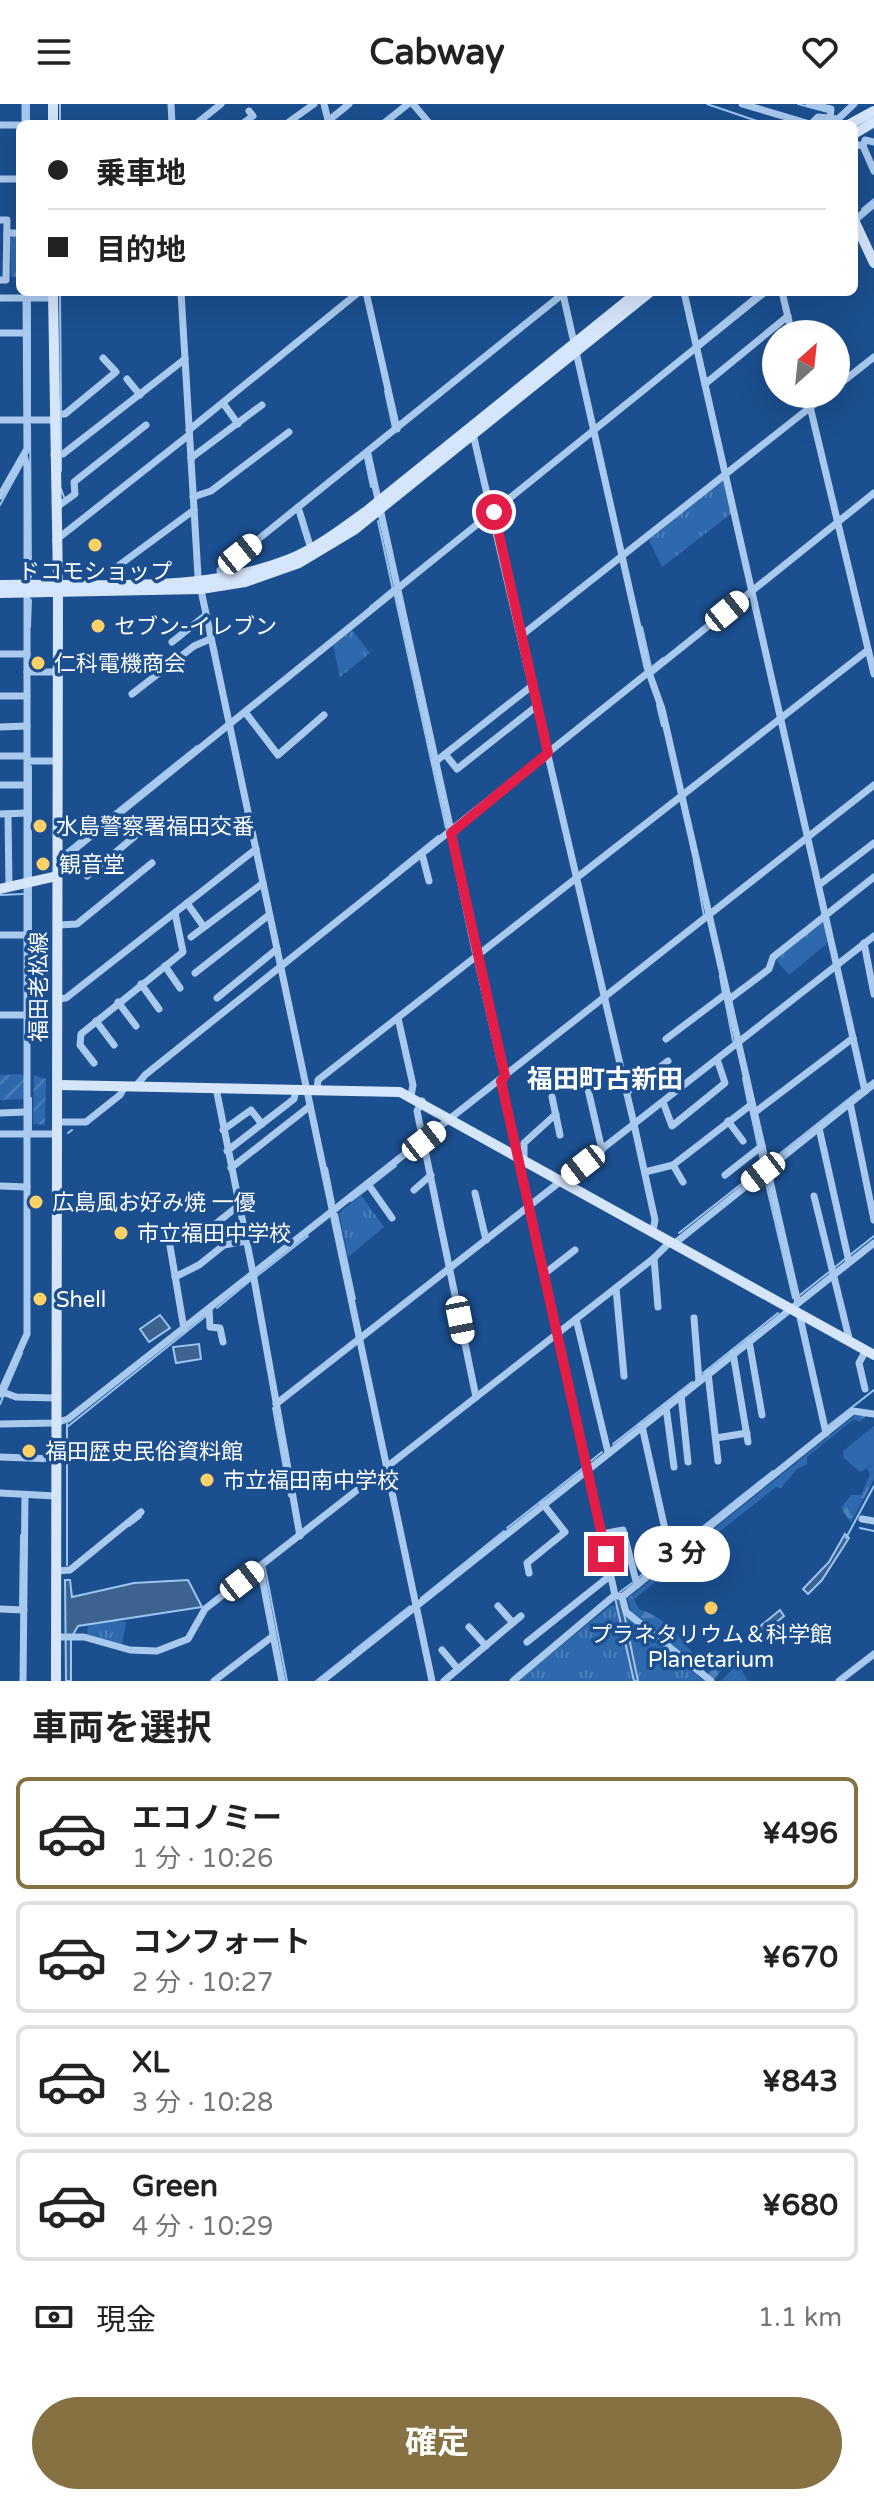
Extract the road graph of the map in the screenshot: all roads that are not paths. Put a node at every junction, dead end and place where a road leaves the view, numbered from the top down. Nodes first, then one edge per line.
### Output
1 (220, 104) edge
2 (314, 104) edge
3 (349, 104) edge
4 (411, 104) edge
5 (742, 104) edge
6 (812, 105) edge
7 (856, 105) edge
8 (766, 107) edge
9 (249, 111) dead end
10 (830, 114) junction
11 (202, 120) edge
12 (248, 120) edge
13 (292, 120) edge
14 (331, 120) edge
15 (389, 120) edge
16 (426, 120) edge
17 (800, 120) edge
18 (815, 120) edge
19 (874, 142) edge
20 (858, 144) edge
21 (864, 145) junction
22 (874, 171) edge
23 (874, 204) edge
24 (858, 218) edge
25 (0, 220) edge
26 (858, 229) edge
27 (7, 233) junction
28 (16, 233) edge
29 (3, 250) edge
30 (874, 263) edge
31 (0, 280) edge
32 (53, 296) edge
33 (181, 296) edge
34 (354, 296) edge
35 (367, 296) edge
36 (560, 296) edge
37 (565, 296) edge
38 (634, 296) edge
39 (645, 296) edge
40 (685, 296) edge
41 (760, 296) edge
42 (783, 296) edge
43 (28, 297) edge
44 (0, 298) edge
45 (788, 316) junction
46 (789, 320) edge
47 (0, 333) edge
48 (26, 333) junction
49 (697, 344) junction
50 (575, 348) junction
51 (874, 357) edge
52 (103, 358) dead end
53 (185, 359) junction
54 (850, 376) edge
55 (127, 379) dead end
56 (705, 384) junction
57 (140, 395) junction
58 (223, 403) junction
59 (262, 405) dead end
60 (808, 408) edge
61 (811, 408) edge
62 (57, 416) junction
63 (0, 420) edge
64 (27, 420) junction
65 (238, 424) junction
66 (146, 425) dead end
67 (594, 428) junction
68 (397, 429) junction
69 (191, 430) junction
70 (289, 432) dead end
71 (473, 434) junction
72 (59, 454) junction
73 (366, 454) junction
74 (25, 458) junction
75 (193, 458) junction
76 (726, 474) junction
77 (874, 493) edge
78 (0, 495) edge
79 (195, 497) junction
80 (298, 507) junction
81 (378, 507) junction
82 (55, 508) junction
83 (493, 509) junction
84 (194, 510) junction
85 (838, 520) junction
86 (56, 540) junction
87 (311, 549) junction
88 (624, 555) junction
89 (118, 566) dead end
90 (221, 579) junction
91 (0, 585) edge
92 (200, 585) junction
93 (58, 588) junction
94 (27, 589) junction
95 (751, 589) junction
96 (395, 592) junction
97 (0, 593) edge
98 (206, 615) junction
99 (522, 635) junction
100 (210, 639) junction
101 (172, 642) dead end
102 (870, 646) edge
103 (0, 654) edge
104 (27, 654) junction
105 (650, 671) junction
106 (27, 672) junction
107 (57, 672) junction
108 (874, 674) edge
109 (533, 685) junction
110 (132, 694) dead end
111 (0, 696) edge
112 (27, 696) junction
113 (538, 705) junction
114 (245, 712) junction
115 (324, 715) dead end
116 (781, 717) junction
117 (231, 723) junction
118 (27, 726) junction
119 (0, 727) edge
120 (548, 752) junction
121 (445, 754) junction
122 (0, 756) edge
123 (28, 759) junction
124 (57, 761) junction
125 (435, 762) junction
126 (0, 785) edge
127 (27, 785) junction
128 (874, 785) edge
129 (680, 797) junction
130 (28, 813) junction
131 (4, 814) edge
132 (117, 814) junction
133 (449, 832) junction
134 (806, 840) junction
135 (874, 843) edge
136 (256, 849) junction
137 (422, 854) junction
138 (57, 859) junction
139 (152, 863) dead end
140 (57, 876) junction
141 (87, 876) dead end
142 (578, 876) junction
143 (874, 877) edge
144 (429, 881) dead end
145 (27, 882) junction
146 (263, 883) junction
147 (819, 885) junction
148 (4, 888) edge
149 (187, 903) junction
150 (175, 913) junction
151 (826, 914) junction
152 (269, 915) junction
153 (707, 918) junction
154 (58, 925) junction
155 (204, 927) junction
156 (0, 935) edge
157 (28, 935) junction
158 (874, 936) edge
159 (191, 937) dead end
160 (864, 943) junction
161 (277, 949) junction
162 (476, 957) junction
163 (837, 962) junction
164 (282, 964) junction
165 (165, 966) junction
166 (195, 973) dead end
167 (141, 984) junction
168 (180, 988) dead end
169 (874, 994) edge
170 (725, 995) junction
171 (605, 996) junction
172 (217, 998) dead end
173 (58, 999) junction
174 (118, 1002) junction
175 (159, 1009) dead end
176 (0, 1015) edge
177 (28, 1015) junction
178 (398, 1018) junction
179 (96, 1021) junction
180 (136, 1026) dead end
181 (853, 1038) junction
182 (666, 1039) dead end
183 (114, 1045) dead end
184 (736, 1045) junction
185 (717, 1059) junction
186 (668, 1061) dead end
187 (94, 1063) dead end
188 (584, 1072) dead end
189 (503, 1079) junction
190 (874, 1084) edge
191 (59, 1085) junction
192 (130, 1086) junction
193 (216, 1088) junction
194 (864, 1089) junction
195 (307, 1090) junction
196 (627, 1092) junction
197 (411, 1096) junction
198 (552, 1097) dead end
199 (422, 1101) junction
200 (663, 1102) junction
201 (850, 1103) junction
202 (310, 1106) junction
203 (751, 1107) junction
204 (26, 1112) junction
205 (0, 1113) edge
206 (556, 1114) junction
207 (453, 1118) junction
208 (728, 1121) junction
209 (58, 1122) junction
210 (262, 1124) junction
211 (634, 1124) junction
212 (819, 1128) junction
213 (223, 1130) junction
214 (26, 1133) junction
215 (0, 1134) edge
216 (57, 1134) junction
217 (560, 1135) dead end
218 (424, 1141) junction
219 (743, 1141) dead end
220 (760, 1147) junction
221 (602, 1148) junction
222 (227, 1151) junction
223 (521, 1157) junction
224 (673, 1165) junction
225 (231, 1168) junction
226 (765, 1168) junction
227 (645, 1172) junction
228 (431, 1175) junction
229 (725, 1175) dead end
230 (563, 1181) junction
231 (683, 1182) dead end
232 (368, 1184) junction
233 (0, 1186) edge
234 (27, 1187) junction
235 (414, 1190) dead end
236 (475, 1193) dead end
237 (814, 1196) dead end
238 (238, 1206) junction
239 (529, 1207) junction
240 (333, 1212) junction
241 (392, 1218) dead end
242 (874, 1220) edge
243 (653, 1230) junction
244 (486, 1240) junction
245 (246, 1241) junction
246 (673, 1242) junction
247 (874, 1243) edge
248 (575, 1250) dead end
249 (654, 1258) junction
250 (848, 1259) junction
251 (450, 1268) junction
252 (832, 1272) junction
253 (253, 1273) junction
254 (544, 1274) junction
255 (175, 1277) junction
256 (616, 1288) junction
257 (658, 1307) dead end
258 (796, 1308) junction
259 (209, 1309) junction
260 (694, 1318) dead end
261 (576, 1319) junction
262 (184, 1329) junction
263 (557, 1334) junction
264 (360, 1338) junction
265 (749, 1341) junction
266 (223, 1342) dead end
267 (850, 1342) junction
268 (733, 1353) junction
269 (870, 1353) edge
270 (708, 1373) junction
271 (624, 1376) dead end
272 (699, 1381) junction
273 (865, 1389) dead end
274 (3, 1391) edge
275 (681, 1395) junction
276 (476, 1397) junction
277 (55, 1398) junction
278 (276, 1404) junction
279 (666, 1407) junction
280 (874, 1414) edge
281 (762, 1415) dead end
282 (55, 1423) junction
283 (0, 1424) edge
284 (642, 1426) junction
285 (826, 1433) junction
286 (716, 1438) junction
287 (608, 1452) junction
288 (0, 1457) edge
289 (55, 1459) junction
290 (718, 1461) dead end
291 (688, 1462) dead end
292 (387, 1467) junction
293 (674, 1467) dead end
294 (588, 1468) junction
295 (0, 1493) edge
296 (25, 1495) junction
297 (55, 1496) junction
298 (543, 1504) junction
299 (141, 1512) dead end
300 (862, 1519) dead end
301 (874, 1521) edge
302 (602, 1534) junction
303 (300, 1536) junction
304 (668, 1543) dead end
305 (260, 1567) junction
306 (56, 1571) junction
307 (529, 1573) dead end
308 (611, 1575) junction
309 (637, 1585) junction
310 (619, 1596) junction
311 (416, 1606) junction
312 (498, 1606) dead end
313 (0, 1609) edge
314 (24, 1610) junction
315 (521, 1616) dead end
316 (513, 1623) junction
317 (469, 1627) dead end
318 (273, 1636) junction
319 (64, 1637) junction
320 (527, 1642) dead end
321 (486, 1646) junction
322 (442, 1650) dead end
323 (874, 1654) edge
324 (458, 1669) junction
325 (323, 1680) edge
326 (23, 1681) edge
327 (56, 1681) edge
328 (214, 1681) edge
329 (282, 1681) edge
330 (432, 1681) edge
331 (444, 1681) edge
332 (513, 1681) edge
333 (711, 1681) edge
334 (839, 1681) edge

1 - 11 street
2 - 13 street
3 - 14 street
4 - 15 street
4 - 16 street
5 - 8 street
6 - 10 street
7 - 10 street
8 - 17 street
9 - 12 street
10 - 18 street
19 - 21 street
20 - 21 street
21 - 22 street
23 - 24 street
25 - 27 street
26 - 30 street
27 - 28 street
27 - 29 street
29 - 31 street
32 - 62 street, 福田老松線
33 - 53 street
34 - 58 street
35 - 68 street
36 - 68 street
37 - 50 street
38 - 50 street
39 - 50 street
40 - 49 street
41 - 49 street
42 - 45 street
43 - 44 street
43 - 48 street
45 - 46 street
45 - 56 street
47 - 48 street
48 - 64 street
49 - 56 street
49 - 67 street
50 - 67 street
50 - 71 street
50 - 81 street
51 - 54 street
52 - 62 street
53 - 57 street
53 - 69 street
55 - 57 street
56 - 76 street
57 - 72 street
58 - 65 street
58 - 69 street
59 - 65 street
60 - 76 street
61 - 85 street
62 - 64 street
62 - 72 street, 福田老松線
63 - 64 street
64 - 74 street
65 - 75 street
66 - 82 street
67 - 83 street
67 - 88 street
68 - 73 street
69 - 75 street
69 - 86 street
70 - 79 street
71 - 81 street
71 - 83 street
72 - 82 street, 福田老松線
73 - 80 street
73 - 81 street
74 - 78 street
74 - 94 street
75 - 79 street
76 - 88 street
76 - 95 street
77 - 85 street
79 - 84 street
80 - 87 street
80 - 90 street
81 - 87 street
81 - 92 street
81 - 96 street
82 - 86 street, 福田老松線
83 - 96 street
83 - 99 street
84 - 89 street
84 - 92 street
85 - 95 street
85 - 102 street
86 - 93 street, 福田老松線
87 - 90 street
88 - 99 street
88 - 105 street
90 - 92 street
91 - 94 street
92 - 93 street
92 - 98 street
93 - 94 street
93 - 107 street, 福田老松線
94 - 97 street
94 - 104 street
95 - 105 street
95 - 116 street
96 - 114 street
96 - 125 street
98 - 100 street
98 - 101 street
99 - 109 street
100 - 110 street
100 - 117 street
102 - 108 street
102 - 116 street
103 - 104 street
104 - 106 street
105 - 120 street
105 - 129 street
106 - 107 street
106 - 112 street
107 - 124 street, 福田老松線
109 - 113 street
109 - 121 street
111 - 112 street
112 - 118 street
113 - 120 street
113 - 121 street
114 - 115 street
114 - 117 street
116 - 129 street
116 - 134 street
117 - 132 street
117 - 136 street
118 - 119 street
118 - 123 street
120 - 133 street
120 - 142 street
121 - 125 street
122 - 123 street
123 - 124 street
123 - 127 street
124 - 138 street, 福田老松線
125 - 133 street
126 - 127 street
127 - 130 street
128 - 134 street
129 - 142 street
129 - 153 street
130 - 131 street
130 - 145 street
131 - 148 street
132 - 138 street
132 - 141 street
133 - 137 street
133 - 162 street
134 - 147 street
134 - 153 street
135 - 147 street
136 - 146 street
136 - 149 street
137 - 144 street
137 - 164 street
138 - 140 street, 福田老松線
139 - 154 street
140 - 145 street
140 - 154 street, 福田老松線
142 - 162 street
142 - 171 street
143 - 151 street
145 - 148 street
145 - 157 street
146 - 152 street
146 - 155 street
147 - 151 street
149 - 150 street
149 - 155 street
150 - 165 street
150 - 173 street
151 - 163 street
151 - 170 street
152 - 161 street
152 - 166 street
153 - 170 street
153 - 171 street
154 - 173 street, 福田老松線
155 - 159 street
156 - 157 street
157 - 177 street
158 - 160 street
160 - 163 street
160 - 169 street
161 - 164 street
161 - 172 street
162 - 178 street
162 - 189 street
163 - 181 street
163 - 184 street
164 - 192 street
164 - 195 street
165 - 167 street
165 - 168 street
167 - 174 street
167 - 175 street
170 - 182 street
170 - 184 street
171 - 189 street
171 - 196 street
173 - 191 street, 福田老松線
174 - 179 street
174 - 180 street
176 - 177 street
177 - 204 street
178 - 195 street
178 - 197 street
179 - 183 street
179 - 187 street
181 - 194 street
181 - 203 street
184 - 185 street
184 - 203 street
185 - 200 street
185 - 200 street
186 - 196 street
188 - 221 street
189 - 207 street
189 - 223 street
190 - 194 street
191 - 192 street
191 - 209 street, 福田老松線
192 - 193 street
192 - 209 street
193 - 195 street
193 - 213 street
194 - 201 street
195 - 197 street
195 - 202 street
195 - 210 street
196 - 211 street
197 - 199 street
198 - 206 street
199 - 207 street
199 - 218 street
200 - 211 street
201 - 212 street
201 - 242 street
202 - 225 street
202 - 240 street
203 - 208 street
203 - 220 street
204 - 205 street
204 - 214 street
206 - 217 street
206 - 223 street
207 - 218 street
207 - 223 street
208 - 219 street
208 - 224 street
209 - 216 street, 福田老松線
210 - 213 street
210 - 222 street
211 - 221 street
211 - 227 street
212 - 226 street
212 - 250 street
213 - 222 street
214 - 215 street
214 - 216 street
214 - 234 street
216 - 277 street, 福田老松線
218 - 228 street
218 - 232 street
220 - 226 street
220 - 229 street
221 - 230 street
222 - 225 street
223 - 230 street
223 - 239 street
224 - 227 street
224 - 231 street
225 - 238 street
226 - 246 street
226 - 258 street
227 - 243 street
228 - 235 street
228 - 251 street
230 - 239 street
230 - 243 street
232 - 240 street
232 - 241 street
233 - 234 street
234 - 274 street
236 - 244 street
237 - 252 street
238 - 245 street
238 - 255 street
239 - 244 street
239 - 254 street
240 - 253 street
240 - 264 street
243 - 246 street
244 - 251 street
245 - 253 street
245 - 255 street
246 - 249 street
246 - 258 street
247 - 250 street
248 - 254 street
249 - 256 street
249 - 257 street
250 - 252 street
251 - 264 street
251 - 276 street
252 - 258 street
252 - 267 street
253 - 259 street
253 - 278 street
254 - 263 street
255 - 262 street
256 - 261 street
256 - 271 street
258 - 265 street
258 - 267 street
258 - 285 street
259 - 262 street
259 - 266 street
260 - 272 street
261 - 263 street
261 - 287 street
262 - 282 street
263 - 276 street
263 - 294 street
264 - 278 street
264 - 292 street
265 - 268 street
265 - 281 street
267 - 269 street
268 - 270 street
268 - 286 street
269 - 273 street
270 - 272 street
270 - 286 street
272 - 275 street
274 - 277 street
275 - 279 street
275 - 291 street
276 - 292 street
277 - 282 street, 福田老松線
278 - 303 street
279 - 284 street
279 - 293 street
280 - 285 street
282 - 283 street
282 - 289 street, 福田老松線
284 - 287 street
284 - 304 street
285 - 309 street
286 - 290 street
287 - 294 street
288 - 289 street
289 - 297 street, 福田老松線
292 - 303 street
292 - 311 street
294 - 298 street
294 - 302 street
295 - 296 street
296 - 297 street
296 - 314 street
297 - 306 street, 福田老松線
298 - 307 street
298 - 311 street
299 - 306 street
300 - 301 street
302 - 308 street
302 - 309 street
303 - 305 street
305 - 318 street
305 - 319 street
306 - 319 street, 福田老松線
308 - 310 street
308 - 320 street
309 - 310 street
310 - 332 street
310 - 333 street
311 - 325 street
311 - 330 street
312 - 316 street
313 - 314 street
314 - 326 street
315 - 316 street
316 - 321 street
317 - 321 street
318 - 328 street
318 - 329 street
319 - 327 street, 福田老松線
321 - 324 street
322 - 324 street
323 - 334 street
324 - 331 street

